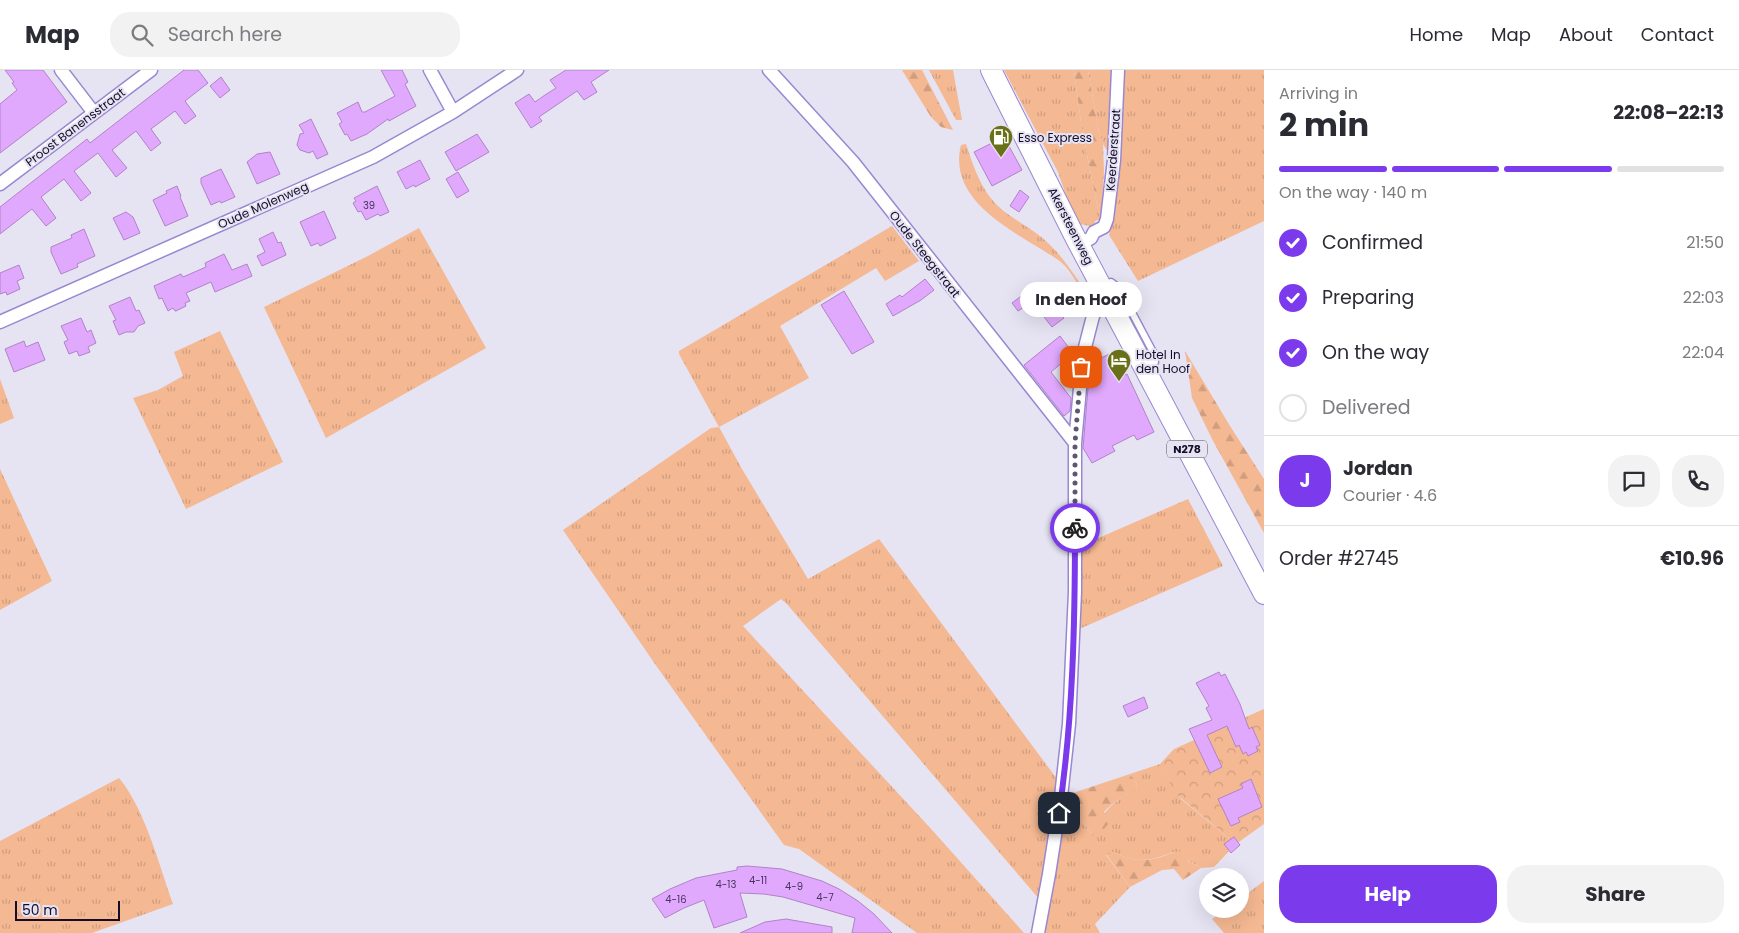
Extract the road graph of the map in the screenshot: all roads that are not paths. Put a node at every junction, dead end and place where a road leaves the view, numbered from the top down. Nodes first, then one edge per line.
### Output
1 (62, 70) edge
2 (150, 70) edge
3 (430, 70) edge
4 (517, 70) edge
5 (769, 70) edge
6 (991, 70) edge
7 (1118, 70) edge
8 (454, 112) junction
9 (94, 113) junction
10 (0, 184) edge
11 (1088, 236) junction
12 (1106, 295) junction
13 (0, 322) edge
14 (1075, 443) junction
15 (1264, 594) edge
16 (1038, 933) edge

1 - 9 street
2 - 9 street, Proost Banensstraat
3 - 8 street
4 - 8 street, Oude Molenweg
5 - 14 street, Oude Steegstraat
6 - 11 main road, Akersteenweg / N278
7 - 11 street, Keerderstraat
8 - 13 street, Oude Molenweg
9 - 10 street, Proost Banensstraat
11 - 12 main road, Akersteenweg / N278
12 - 14 street
12 - 15 main road, Akersteenweg / N278
14 - 16 street

